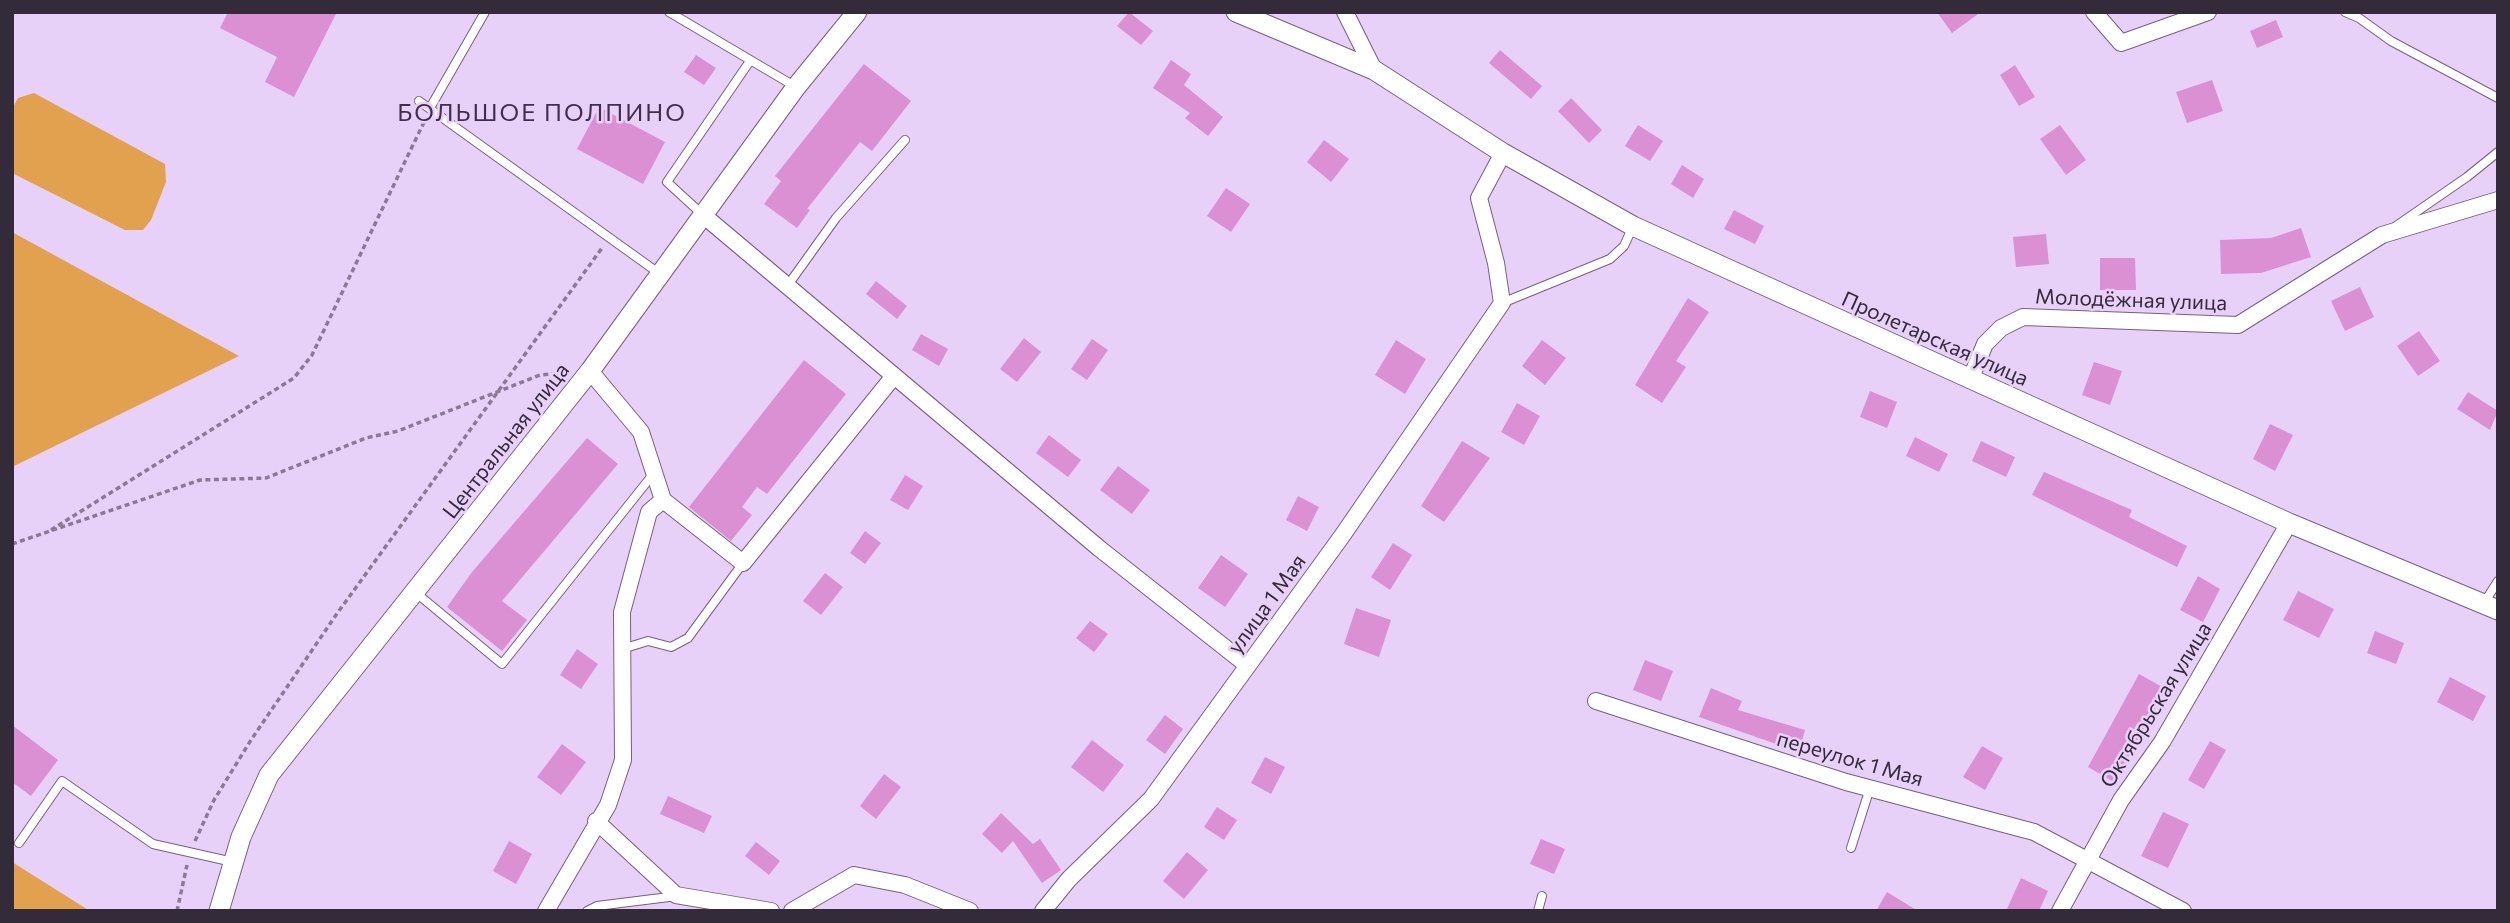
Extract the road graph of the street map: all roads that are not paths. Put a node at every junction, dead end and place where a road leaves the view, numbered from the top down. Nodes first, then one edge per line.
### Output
1 (485, 12) edge
2 (669, 12) edge
3 (857, 12) edge
4 (1236, 12) edge
5 (1345, 12) edge
6 (2094, 12) edge
7 (2208, 12) edge
8 (2345, 12) edge
9 (750, 61) junction
10 (1374, 70) junction
11 (796, 88) junction
12 (2498, 98) edge
13 (419, 101) dead end
14 (430, 108) junction
15 (905, 141) dead end
16 (2498, 152) edge
17 (1503, 153) junction
18 (2498, 200) edge
19 (703, 215) junction
20 (1633, 226) junction
21 (2382, 235) junction
22 (660, 274) junction
23 (788, 285) junction
24 (1502, 303) junction
25 (590, 371) junction
26 (894, 376) junction
27 (1970, 380) junction
28 (654, 473) junction
29 (663, 500) junction
30 (2289, 523) junction
31 (743, 563) junction
32 (2498, 580) edge
33 (415, 592) junction
34 (2491, 607) edge
35 (622, 649) junction
36 (1247, 665) junction
37 (1596, 701) dead end
38 (1870, 788) junction
39 (596, 821) junction
40 (19, 843) dead end
41 (1851, 848) dead end
42 (2090, 861) junction
43 (233, 862) junction
44 (677, 896) junction
45 (1542, 896) dead end
46 (219, 911) edge
47 (546, 911) edge
48 (587, 911) edge
49 (771, 911) edge
50 (792, 911) edge
51 (970, 911) edge
52 (1043, 911) edge
53 (1538, 911) edge
54 (2060, 911) edge
55 (2183, 911) edge

1 - 14 lane
2 - 9 lane
3 - 11 street, Центральная улица
4 - 10 street
5 - 10 street
6 - 7 street
8 - 12 lane
9 - 11 lane
9 - 19 lane
10 - 17 street, Пролетарская улица
11 - 19 street, Центральная улица
13 - 14 lane
14 - 22 lane
15 - 23 lane
16 - 21 lane
17 - 20 street, Пролетарская улица
17 - 24 street
18 - 21 street, Молодёжная улица
19 - 22 street, Центральная улица
19 - 23 street
20 - 24 lane
20 - 27 street, Пролетарская улица
21 - 27 street, Молодёжная улица
22 - 25 street, Центральная улица
23 - 26 street
24 - 36 street, улица 1 Мая
25 - 28 street
25 - 33 street, Центральная улица
26 - 31 street
26 - 36 street
27 - 30 street, Пролетарская улица
28 - 29 street
28 - 33 lane
29 - 31 street
29 - 35 street
30 - 34 street, Пролетарская улица
30 - 42 street, Октябрьская улица
31 - 35 lane
32 - 34 lane
33 - 43 street, Центральная улица
35 - 39 street
36 - 52 street, улица 1 Мая
37 - 38 street, переулок 1 Мая
38 - 41 lane
38 - 42 street, переулок 1 Мая
39 - 44 street
39 - 47 street
40 - 43 lane
42 - 54 street, Октябрьская улица
42 - 55 street, переулок 1 Мая
43 - 46 street, Центральная улица
44 - 48 lane
44 - 49 street
45 - 53 lane
50 - 51 street

